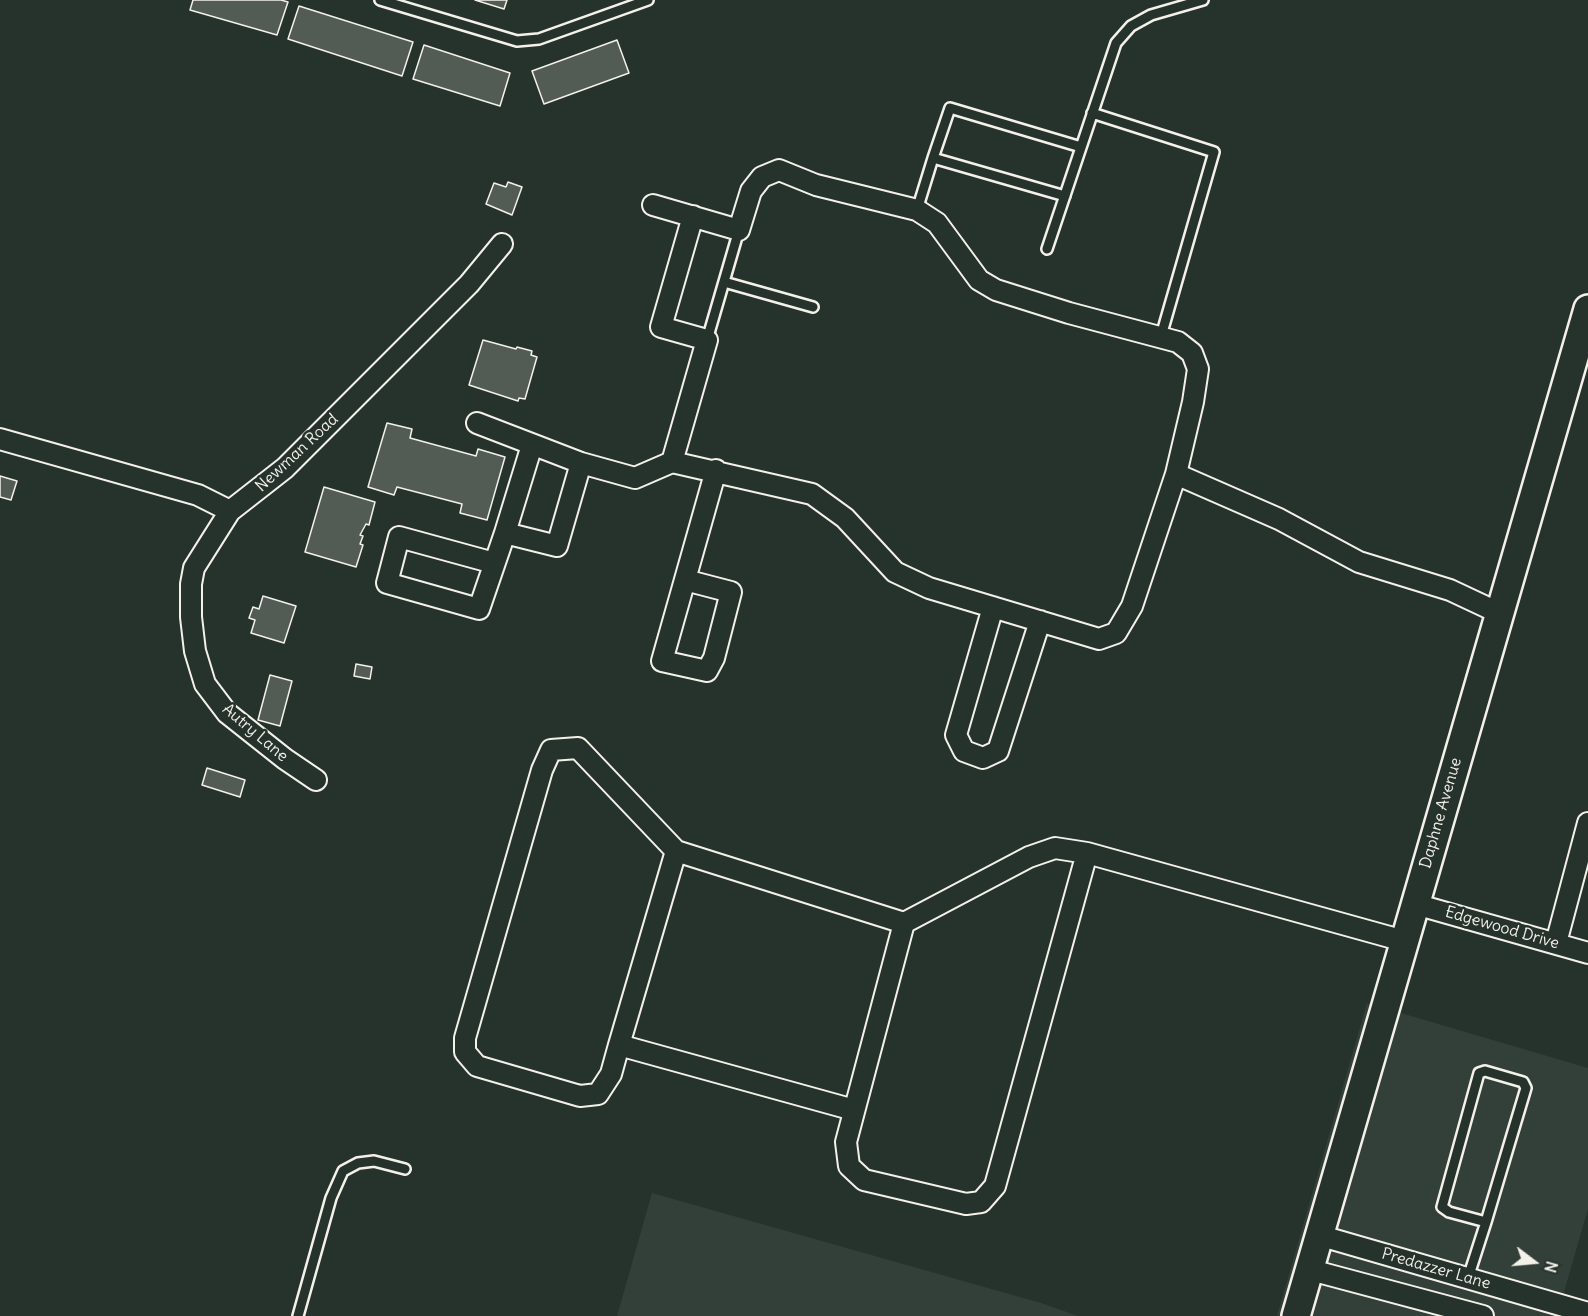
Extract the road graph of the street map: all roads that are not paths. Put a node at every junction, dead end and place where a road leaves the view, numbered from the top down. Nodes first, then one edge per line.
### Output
1 (380, 0) edge
2 (648, 0) edge
3 (1203, 0) edge
4 (1092, 113) junction
5 (1081, 147) junction
6 (933, 158) junction
7 (1065, 196) junction
8 (653, 205) dead end
9 (917, 210) junction
10 (693, 216) junction
11 (739, 230) junction
12 (502, 244) dead end
13 (1047, 249) dead end
14 (724, 282) junction
15 (813, 307) dead end
16 (1588, 309) edge
17 (1161, 336) junction
18 (707, 340) junction
19 (477, 423) dead end
20 (0, 439) edge
21 (531, 445) junction
22 (672, 462) junction
23 (581, 463) junction
24 (716, 470) junction
25 (1176, 474) junction
26 (230, 511) junction
27 (505, 533) junction
28 (494, 563) junction
29 (685, 580) junction
30 (993, 607) junction
31 (1498, 614) junction
32 (1040, 621) junction
33 (316, 780) dead end
34 (1588, 823) edge
35 (676, 851) junction
36 (1087, 853) junction
37 (1415, 904) junction
38 (904, 924) junction
39 (1404, 941) junction
40 (1556, 943) junction
41 (1588, 953) edge
42 (619, 1045) junction
43 (854, 1110) junction
44 (405, 1169) dead end
45 (1486, 1222) junction
46 (1318, 1235) junction
47 (1307, 1269) junction
48 (1468, 1278) junction
49 (1458, 1312) edge
50 (1588, 1313) edge
51 (298, 1316) edge
52 (1296, 1316) edge
53 (1483, 1316) edge

1 - 2 lane
3 - 4 lane
4 - 5 lane
4 - 17 lane
5 - 6 lane
5 - 7 lane
6 - 7 lane
6 - 9 lane
7 - 13 lane
8 - 10 street
9 - 11 street
9 - 17 street
10 - 11 street
10 - 18 street
11 - 14 lane
12 - 26 street, Newman Road
14 - 15 lane
14 - 18 lane
16 - 31 street, Daphne Avenue
17 - 25 street
18 - 22 street
19 - 21 street
20 - 26 street
21 - 23 street
21 - 27 street
22 - 23 street
22 - 24 street
23 - 27 street
24 - 29 street
24 - 30 street
25 - 31 street
25 - 32 street
26 - 33 street, Autry Lane
27 - 28 street
28 - 28 street
29 - 29 street
30 - 32 street
30 - 32 street
31 - 37 street, Daphne Avenue
34 - 40 street
35 - 38 street
35 - 42 street
35 - 42 street
36 - 38 street
36 - 39 street
36 - 43 street
37 - 39 street, Daphne Avenue
37 - 40 street, Edgewood Drive
38 - 43 street
39 - 46 street, Daphne Avenue
40 - 41 street, Edgewood Drive
42 - 43 street
44 - 51 lane
45 - 45 lane
45 - 48 lane
46 - 47 street, Daphne Avenue
46 - 48 street, Predazzer Lane
47 - 49 street, Predazzer Lane
47 - 52 street, Daphne Avenue
48 - 49 street
48 - 50 street, Predazzer Lane
49 - 53 street, Predazzer Lane

